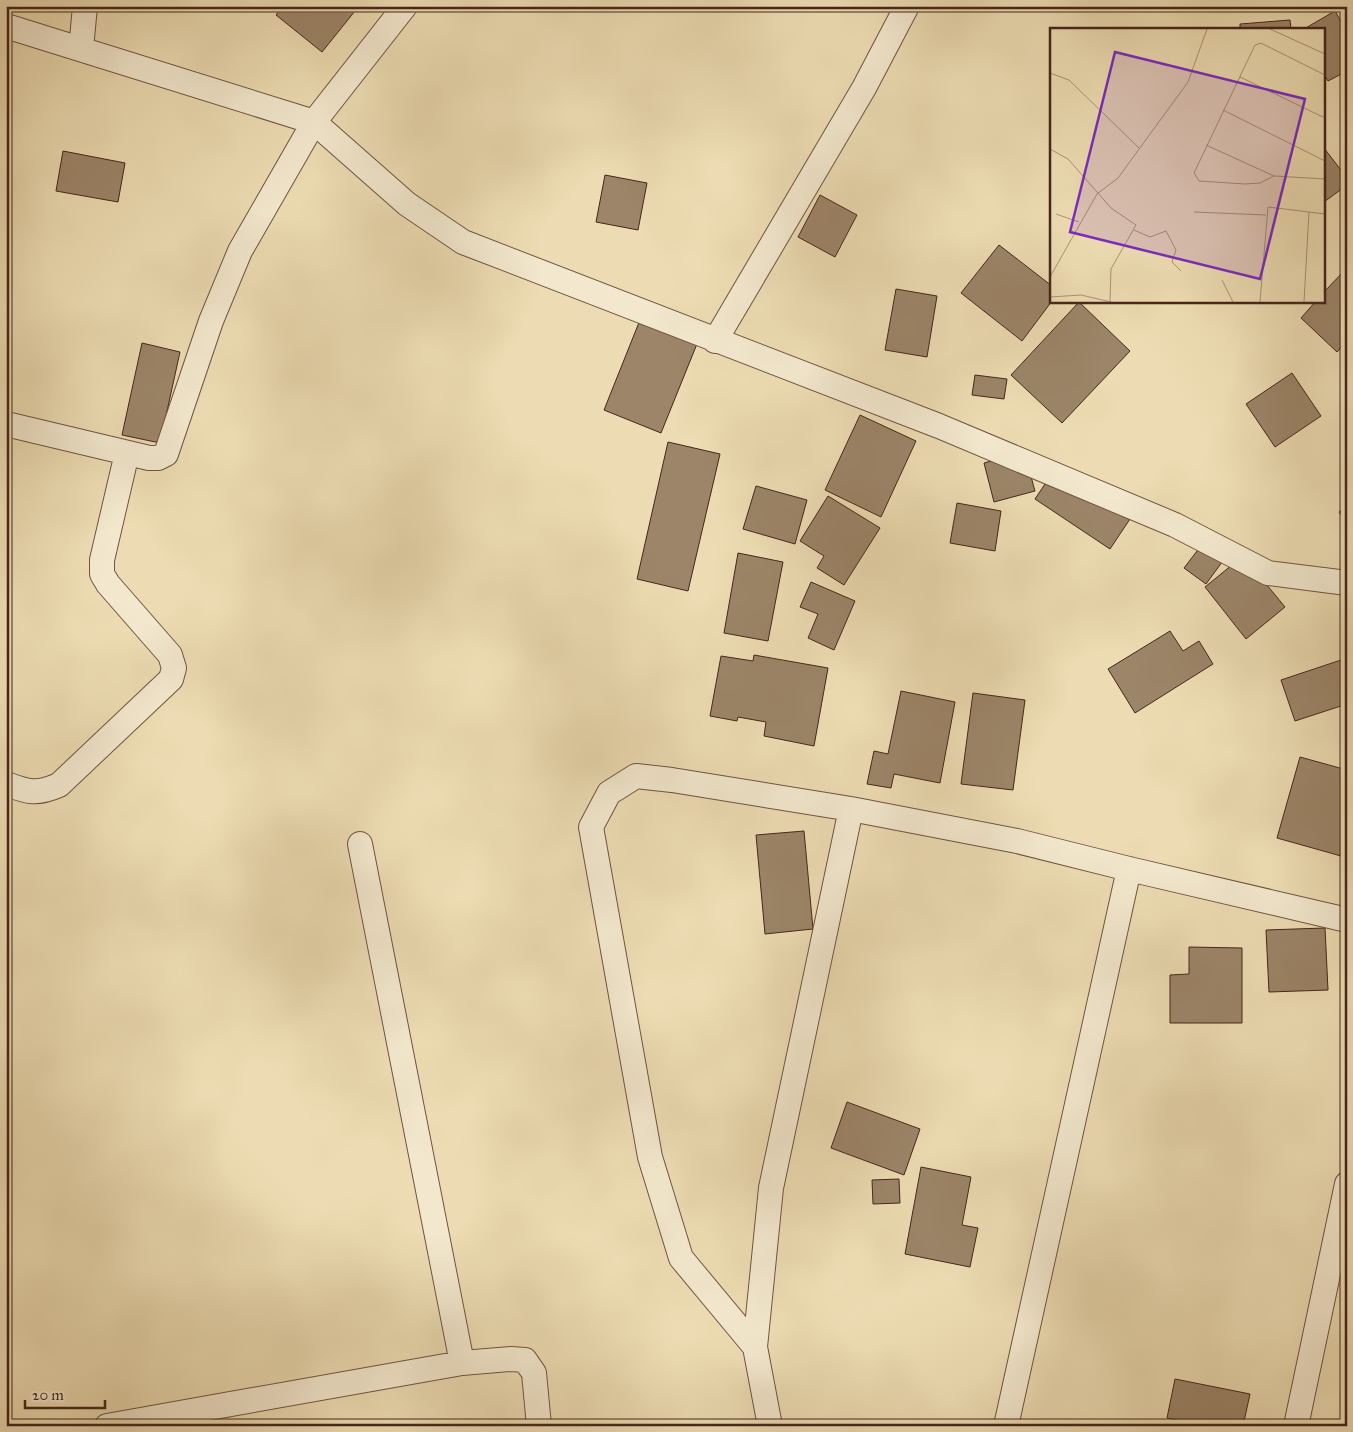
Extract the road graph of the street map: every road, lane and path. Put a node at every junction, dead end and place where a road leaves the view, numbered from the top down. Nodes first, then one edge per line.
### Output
1 (85, 6) edge
2 (405, 6) edge
3 (908, 6) edge
4 (6, 26) edge
5 (81, 49) junction
6 (314, 122) junction
7 (715, 341) junction
8 (6, 424) edge
9 (127, 453) junction
10 (1347, 583) edge
11 (6, 784) edge
12 (851, 809) junction
13 (360, 844) dead end
14 (1129, 869) junction
15 (1347, 920) edge
16 (1347, 1184) edge
17 (754, 1347) junction
18 (462, 1363) junction
19 (107, 1426) edge
20 (539, 1426) edge
21 (770, 1426) edge
22 (1006, 1426) edge
23 (1296, 1426) edge

1 - 5 street
2 - 6 street
3 - 7 street
4 - 5 street
5 - 6 street
6 - 7 street
6 - 9 street
7 - 10 street
8 - 9 street
9 - 11 street
12 - 14 street
12 - 17 street
12 - 17 street
13 - 18 street
14 - 15 street
14 - 22 street
16 - 23 street
17 - 21 street
18 - 19 street
18 - 20 street

